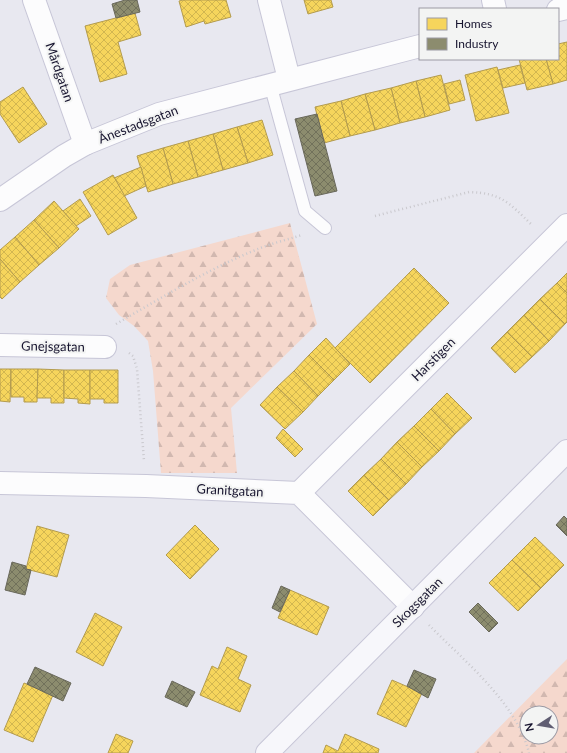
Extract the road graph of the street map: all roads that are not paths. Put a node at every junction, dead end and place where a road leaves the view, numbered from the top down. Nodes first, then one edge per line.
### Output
1 (34, 0) edge
2 (269, 0) edge
3 (419, 46) edge
4 (279, 81) junction
5 (85, 144) junction
6 (0, 200) edge
7 (567, 225) edge
8 (325, 228) road end
9 (0, 345) edge
10 (105, 347) road end
11 (567, 451) edge
12 (0, 483) edge
13 (299, 493) junction
14 (413, 607) junction
15 (267, 753) edge

1 - 5 street, Mårdgatan
2 - 4 street
3 - 4 street, Ånestadsgatan
4 - 5 street, Ånestadsgatan
4 - 8 lane
5 - 6 street, Ånestadsgatan
7 - 13 street, Harstigen
9 - 10 street, Gnejsgatan
11 - 14 street, Skogsgatan
12 - 13 street, Granitgatan
13 - 14 street
14 - 15 street, Skogsgatan

